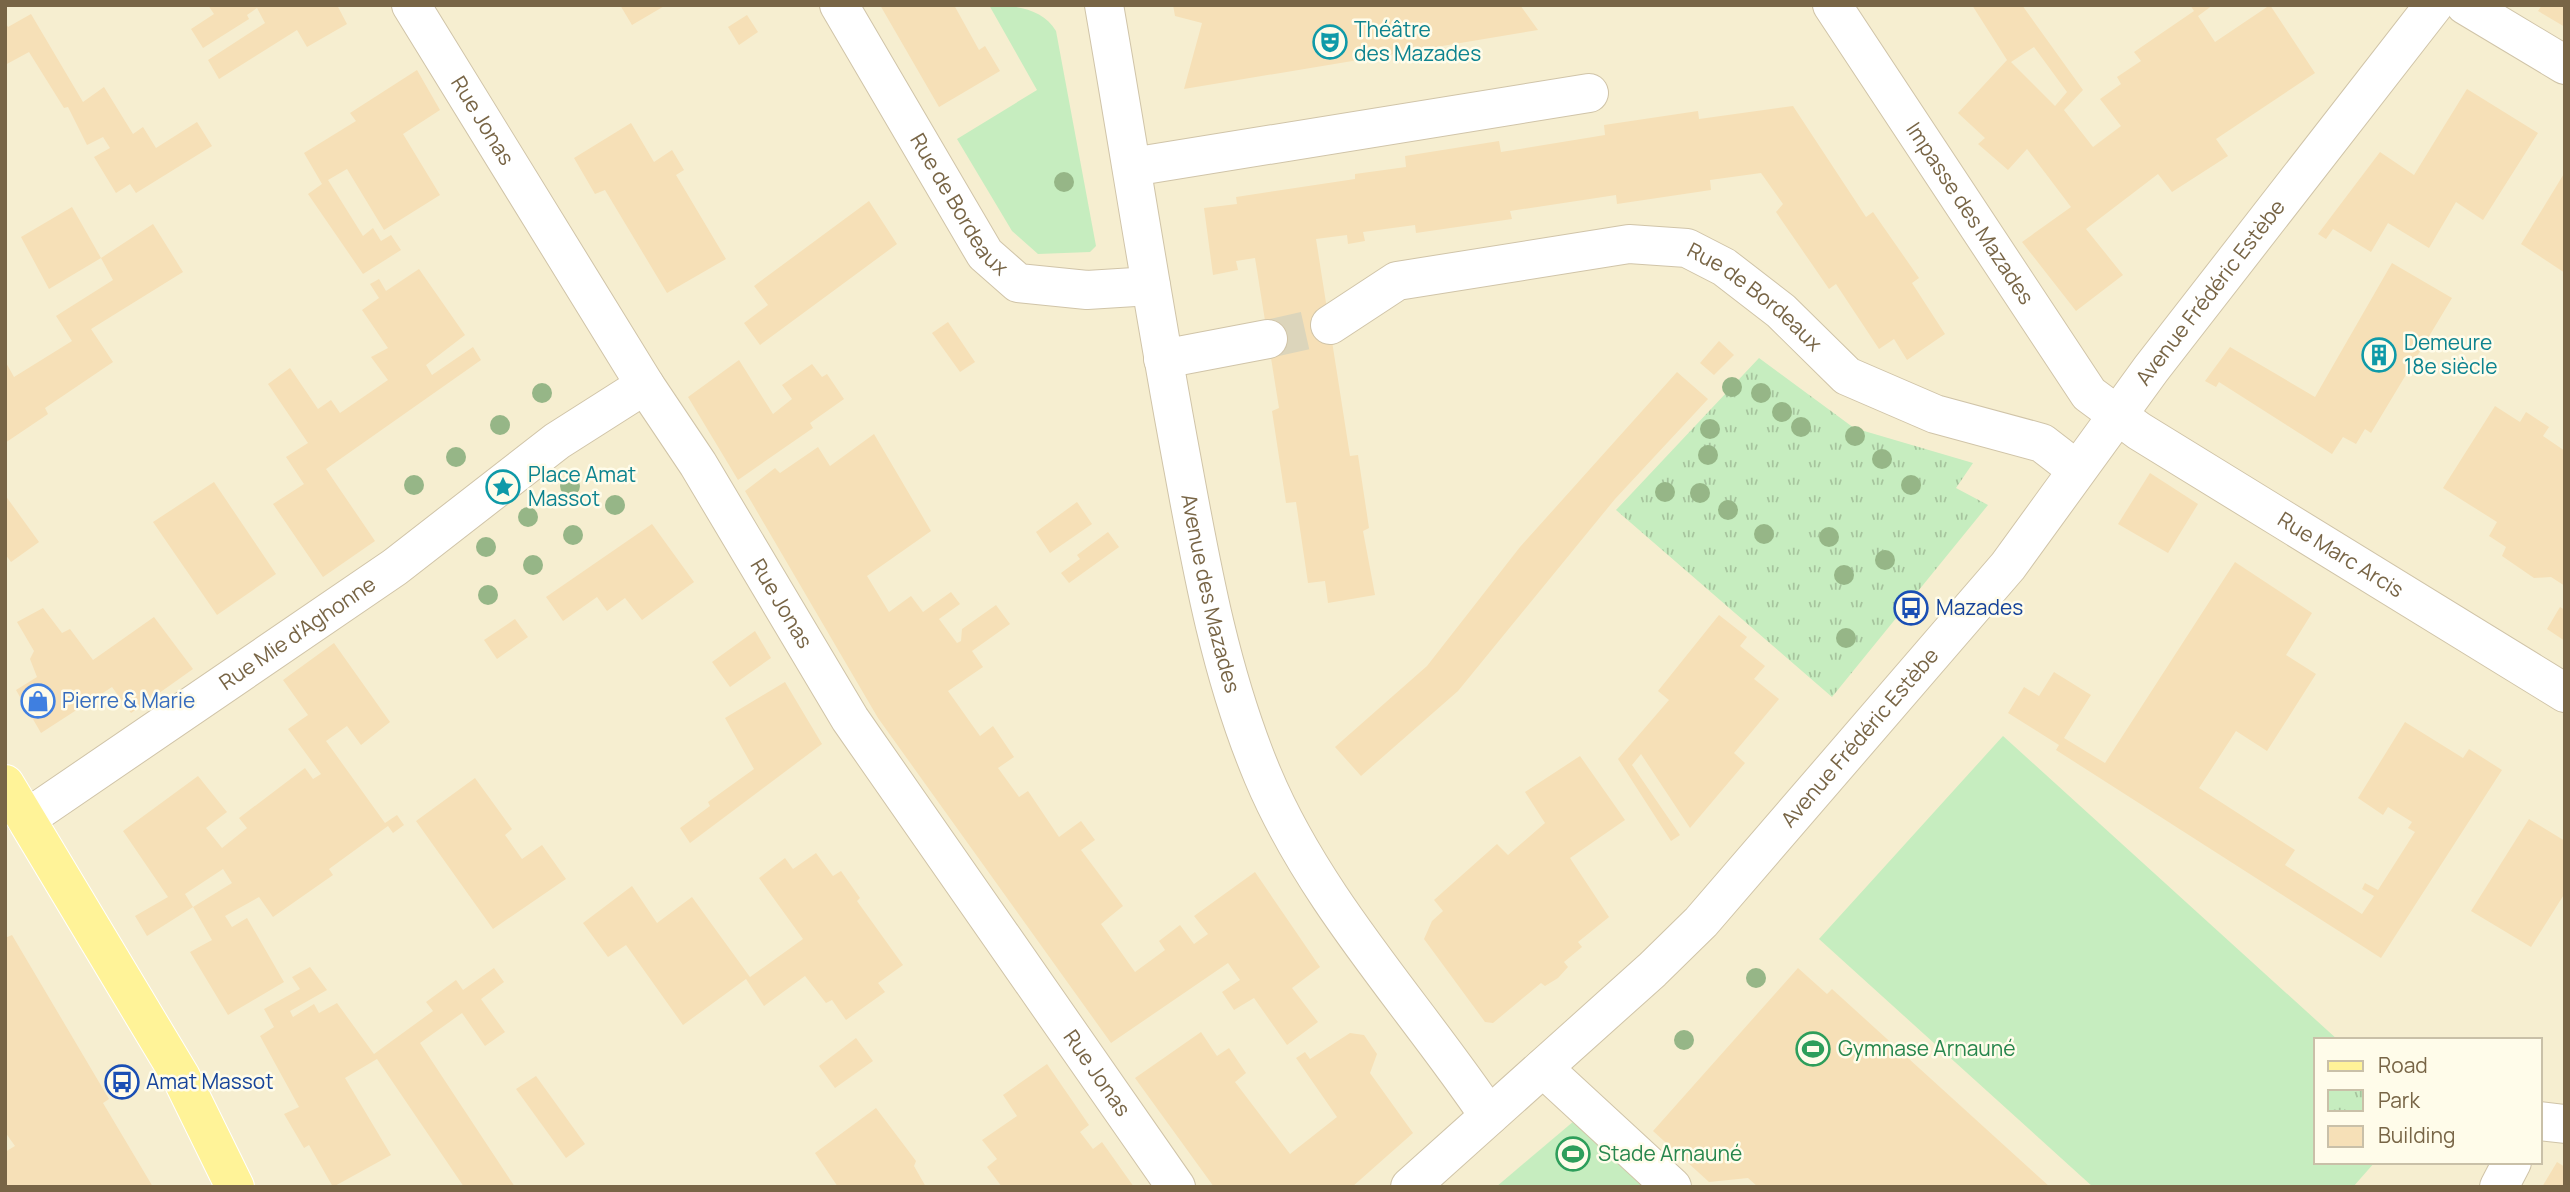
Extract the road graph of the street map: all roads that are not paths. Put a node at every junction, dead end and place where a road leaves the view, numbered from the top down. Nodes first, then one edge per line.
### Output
1 (411, 5) edge
2 (839, 5) edge
3 (1104, 5) edge
4 (1832, 5) edge
5 (2434, 5) edge
6 (2465, 5) edge
7 (2565, 65) edge
8 (1589, 93) dead end
9 (1132, 167) junction
10 (1151, 286) junction
11 (1330, 325) tunnel mouth
12 (1268, 339) tunnel mouth
13 (1163, 359) junction
14 (645, 385) junction
15 (2116, 417) junction
16 (2077, 470) junction
17 (2565, 693) edge
18 (5, 784) edge
19 (26, 819) junction
20 (1543, 1068) junction
21 (1489, 1116) junction
22 (2542, 1121) edge
23 (2565, 1124) edge
24 (2511, 1164) edge
25 (235, 1187) edge
26 (1176, 1187) edge
27 (1410, 1187) edge
28 (1672, 1187) edge
29 (2499, 1187) edge

1 - 14 street, Rue Jonas
2 - 10 street, Rue de Bordeaux
3 - 9 street, Avenue des Mazades
4 - 15 street, Impasse des Mazades
5 - 15 street, Avenue Frédéric Estèbe
6 - 7 street
8 - 9 street
9 - 10 street, Avenue des Mazades
10 - 13 street, Avenue des Mazades
11 - 16 street, Rue de Bordeaux
12 - 13 street
13 - 21 street, Avenue des Mazades
14 - 19 street, Rue Mie d'Aghonne
14 - 26 street, Rue Jonas
15 - 16 street, Avenue Frédéric Estèbe
15 - 17 street, Rue Marc Arcis
16 - 20 street, Avenue Frédéric Estèbe
18 - 19 main road
19 - 25 main road
20 - 21 street, Avenue Frédéric Estèbe
20 - 28 street
21 - 27 street, Avenue Frédéric Estèbe
22 - 23 street
24 - 29 street

